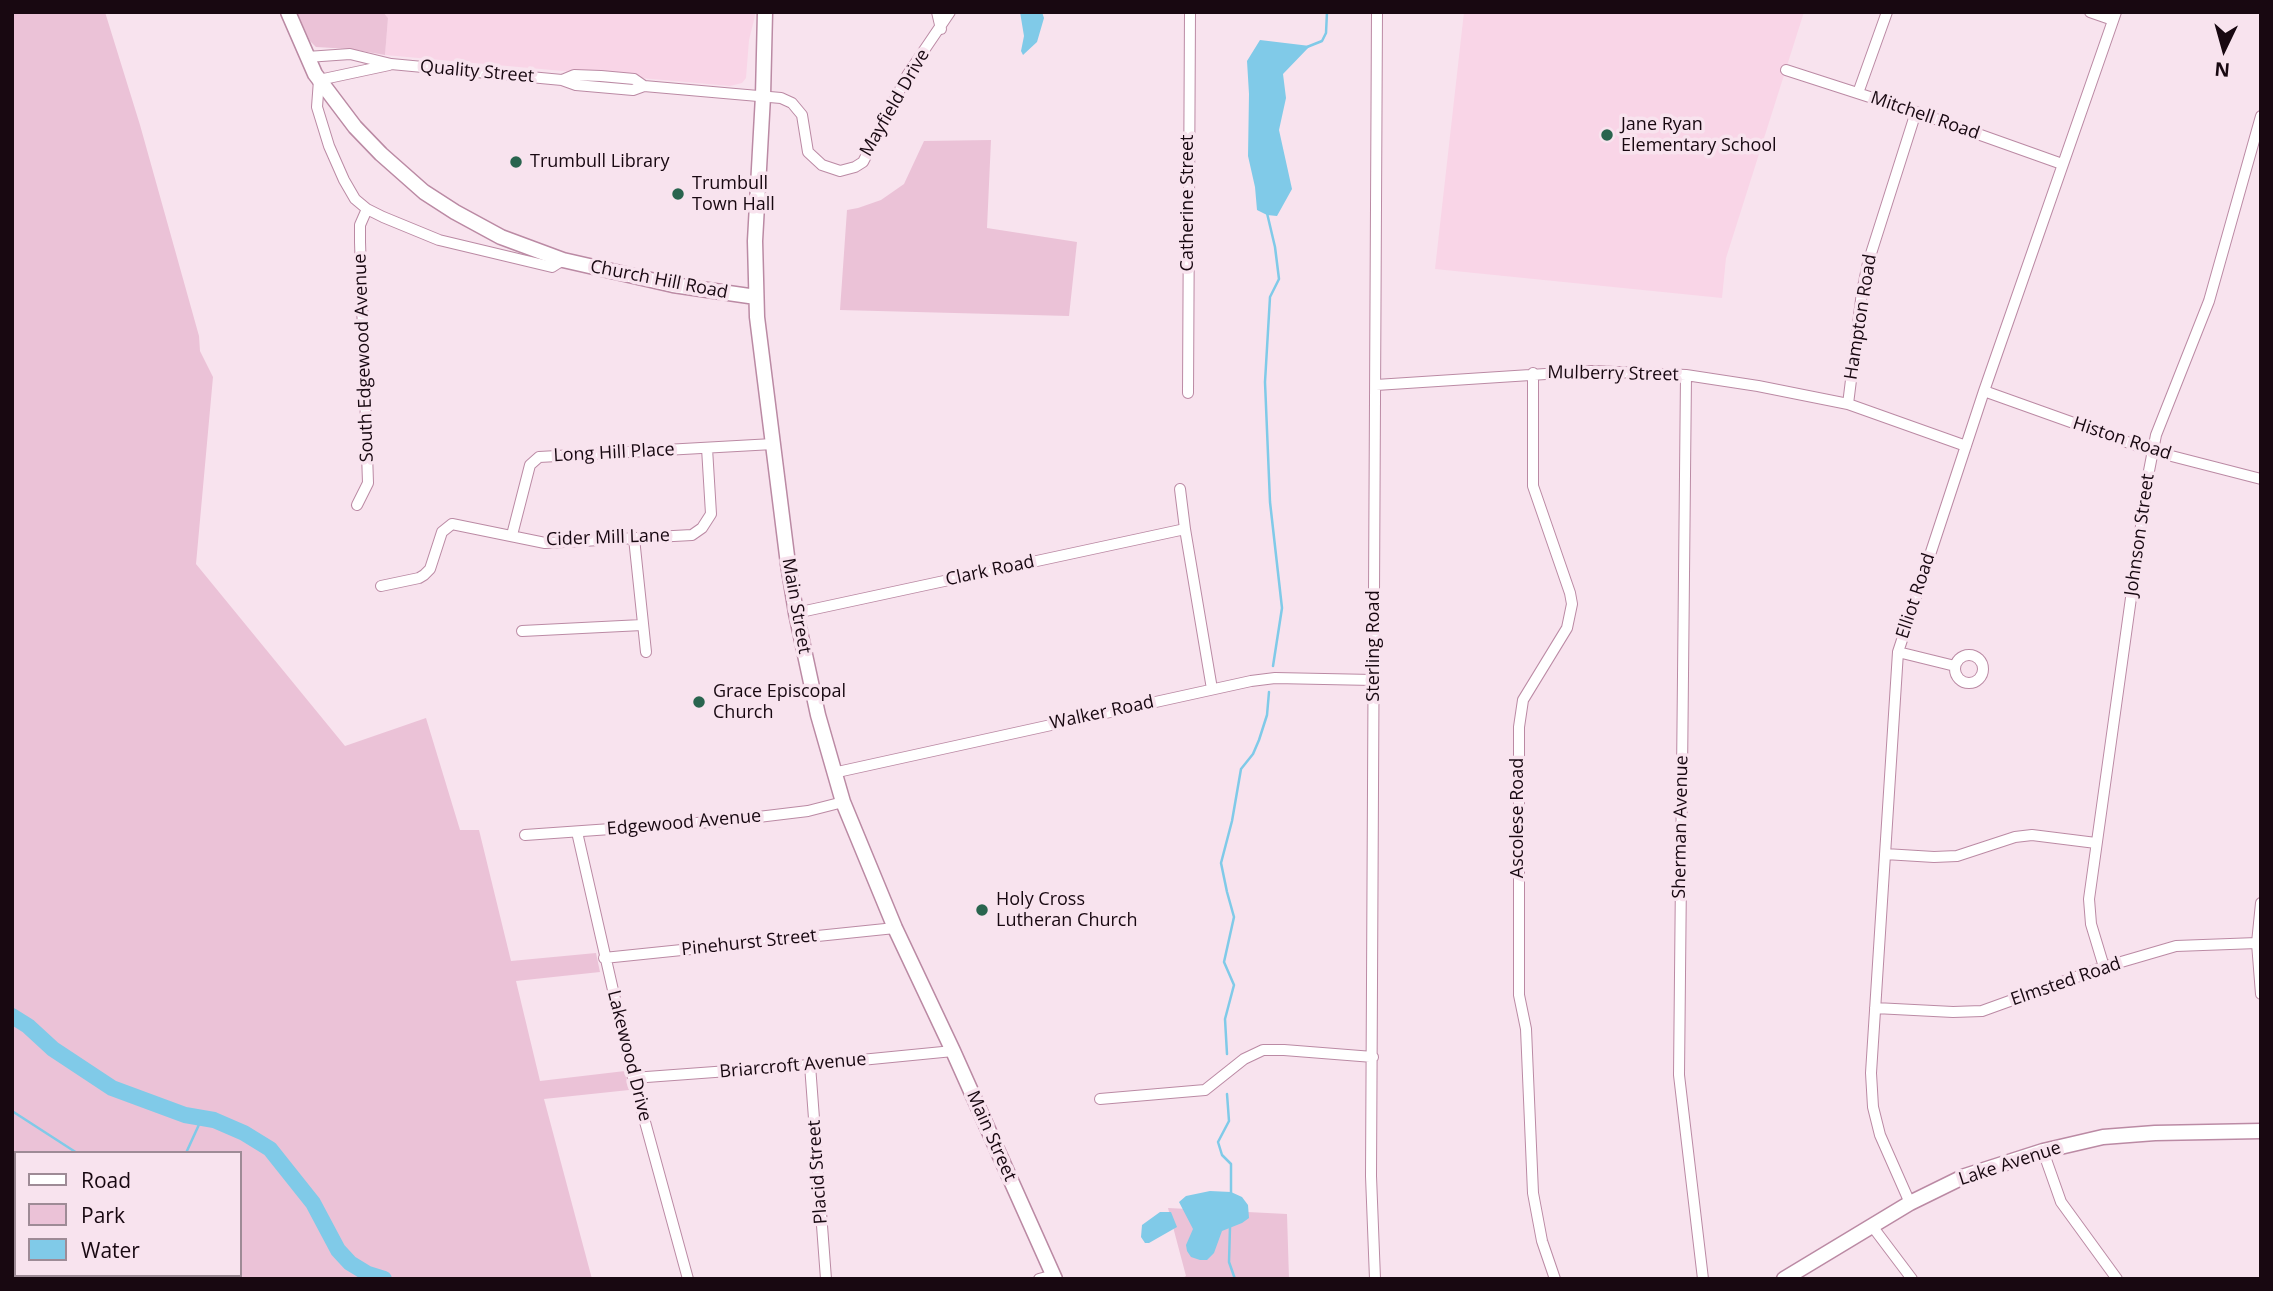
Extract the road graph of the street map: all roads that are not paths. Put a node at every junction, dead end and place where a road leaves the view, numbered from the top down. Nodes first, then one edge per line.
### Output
1 (288, 12) edge
2 (765, 12) edge
3 (937, 12) edge
4 (950, 12) edge
5 (1190, 12) edge
6 (1377, 12) edge
7 (1886, 12) edge
8 (2090, 12) edge
9 (2114, 16) edge
10 (941, 29) junction
11 (307, 57) junction
12 (391, 64) junction
13 (1786, 70) dead end
14 (319, 80) junction
15 (1858, 93) junction
16 (763, 96) junction
17 (1916, 112) junction
18 (2261, 116) edge
19 (2062, 164) junction
20 (367, 209) junction
21 (563, 260) junction
22 (756, 297) junction
23 (1533, 373) junction
24 (1686, 375) junction
25 (1376, 385) junction
26 (1984, 391) junction
27 (1188, 393) dead end
28 (1848, 404) junction
29 (773, 444) junction
30 (1966, 446) junction
31 (707, 448) junction
32 (2152, 451) junction
33 (2261, 480) edge
34 (1180, 489) dead end
35 (357, 505) dead end
36 (1185, 529) junction
37 (512, 535) junction
38 (634, 538) junction
39 (381, 586) dead end
40 (796, 613) junction
41 (642, 625) junction
42 (522, 631) dead end
43 (646, 652) dead end
44 (1898, 652) junction
45 (1955, 666) dead end
46 (1373, 680) junction
47 (1212, 689) junction
48 (833, 773) junction
49 (842, 802) junction
50 (577, 832) junction
51 (525, 835) dead end
52 (2096, 843) junction
53 (1885, 854) junction
54 (2261, 903) edge
55 (895, 929) junction
56 (2257, 943) junction
57 (604, 958) junction
58 (2104, 967) junction
59 (2261, 994) edge
60 (1875, 1008) junction
61 (953, 1051) junction
62 (1373, 1057) junction
63 (810, 1065) junction
64 (633, 1078) junction
65 (1100, 1099) dead end
66 (2261, 1130) edge
67 (2043, 1151) junction
68 (1910, 1203) junction
69 (1872, 1226) junction
70 (1054, 1277) edge
71 (688, 1279) edge
72 (827, 1279) edge
73 (1039, 1279) edge
74 (1375, 1279) edge
75 (1555, 1279) edge
76 (1703, 1279) edge
77 (1784, 1279) edge
78 (1912, 1279) edge
79 (2117, 1279) edge

1 - 11 main road, Church Hill Road
2 - 16 main road, Main Street
3 - 10 street
4 - 10 street, Mayfield Drive
5 - 27 street, Catherine Street
6 - 25 street, Sterling Road
7 - 15 street
8 - 9 street
9 - 19 street, Elliot Road
10 - 16 street, Mayfield Drive
11 - 12 street, Quality Street
11 - 14 main road, Church Hill Road
12 - 14 street, Quality Street
12 - 16 street, Quality Street
13 - 15 street, Mitchell Road
14 - 20 street, Church Hill Road
14 - 21 main road, Church Hill Road
15 - 17 street, Mitchell Road
16 - 22 main road, Main Street
17 - 19 street, Mitchell Road
17 - 28 street, Hampton Road
18 - 32 street, Johnson Street
19 - 26 street, Elliot Road
20 - 21 street, Church Hill Road
20 - 35 street, South Edgewood Avenue
21 - 22 main road, Church Hill Road
22 - 29 main road, Main Street
23 - 24 street, Mulberry Street
23 - 25 street, Mulberry Street
23 - 75 street, Ascolese Road
24 - 28 street, Mulberry Street
24 - 76 street, Sherman Avenue
25 - 46 street, Sterling Road
26 - 30 street, Elliot Road
26 - 32 street, Histon Road
28 - 30 street, Hampton Road
29 - 31 street, Long Hill Place
29 - 40 main road, Main Street
30 - 44 street, Elliot Road
31 - 37 street, Long Hill Place
31 - 38 street, Cider Mill Lane
32 - 33 street, Histon Road
32 - 52 street, Johnson Street
34 - 36 street
36 - 40 street, Clark Road
36 - 47 street
37 - 38 street, Cider Mill Lane
37 - 39 street, Cider Mill Lane
38 - 41 street
40 - 48 main road, Main Street
41 - 42 street
41 - 43 street
44 - 45 street
44 - 53 street, Elliot Road
46 - 47 street, Walker Road
46 - 62 street, Sterling Road
47 - 48 street, Walker Road
48 - 49 main road, Main Street
49 - 50 street, Edgewood Avenue
49 - 55 main road, Main Street
50 - 51 street, Edgewood Avenue
50 - 57 street, Lakewood Drive
52 - 53 street
52 - 58 street, Johnson Street
53 - 60 street, Elliot Road
54 - 56 street
55 - 57 street, Pinehurst Street
55 - 61 main road, Main Street
56 - 58 street, Elmsted Road
56 - 59 street
57 - 64 street, Lakewood Drive
58 - 60 street, Elmsted Road
60 - 68 street, Elliot Road
61 - 63 street, Briarcroft Avenue
61 - 70 main road, Main Street
62 - 65 street
62 - 74 street, Sterling Road
63 - 64 street, Briarcroft Avenue
63 - 72 street, Placid Street
64 - 71 street, Lakewood Drive
66 - 67 main road, Lake Avenue
67 - 68 main road, Lake Avenue
67 - 79 street
68 - 69 main road, Lake Avenue
69 - 77 main road, Lake Avenue
69 - 78 street
70 - 73 street

